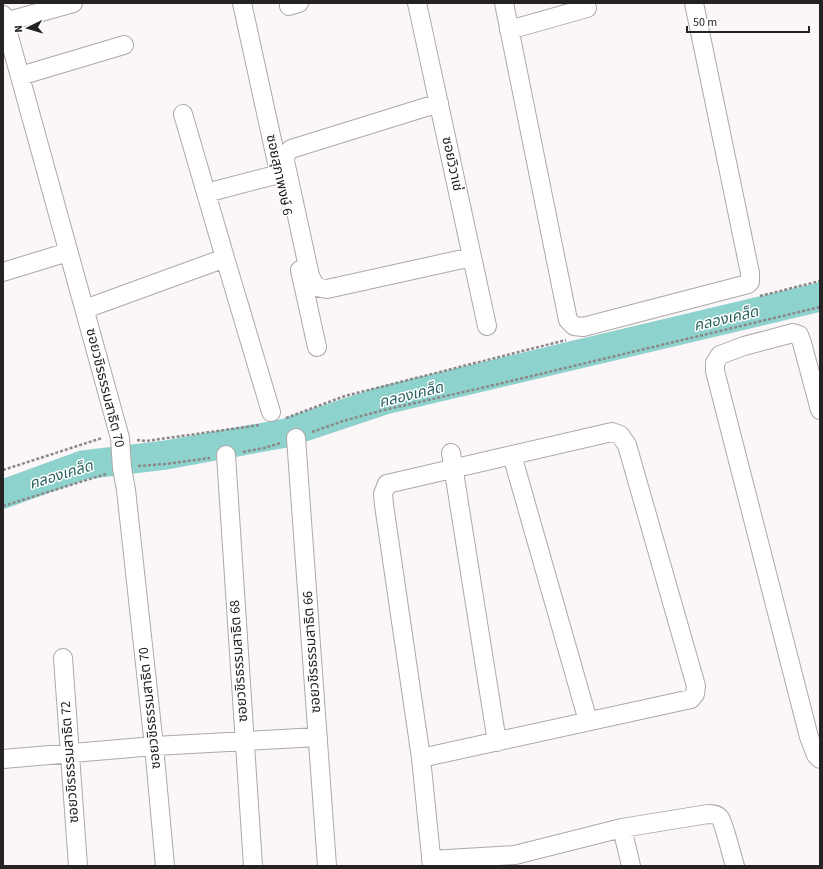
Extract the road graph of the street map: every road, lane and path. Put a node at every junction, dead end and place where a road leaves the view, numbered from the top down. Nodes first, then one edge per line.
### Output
1 (73, 3) edge
2 (242, 3) edge
3 (417, 3) edge
4 (504, 3) edge
5 (694, 3) edge
6 (587, 8) dead end
7 (4, 17) edge
8 (510, 30) junction
9 (124, 45) dead end
10 (20, 76) junction
11 (439, 103) junction
12 (183, 114) dead end
13 (279, 174) junction
14 (206, 193) junction
15 (68, 252) junction
16 (472, 257) junction
17 (224, 258) junction
18 (3, 272) edge
19 (820, 281) edge
20 (758, 296) dead end
21 (820, 307) edge
22 (85, 309) junction
23 (487, 326) dead end
24 (571, 339) dead end
25 (317, 347) dead end
26 (820, 410) edge
27 (272, 418) junction
28 (120, 438) junction
29 (296, 438) junction
30 (226, 455) junction
31 (512, 455) junction
32 (452, 461) junction
33 (122, 468) junction
34 (3, 470) edge
35 (3, 506) edge
36 (63, 658) dead end
37 (588, 721) junction
38 (318, 737) junction
39 (244, 741) junction
40 (497, 742) junction
41 (154, 746) junction
42 (70, 753) junction
43 (421, 758) junction
44 (3, 759) edge
45 (820, 759) edge
46 (622, 828) junction
47 (517, 860) edge
48 (431, 863) edge
49 (78, 866) edge
50 (165, 866) edge
51 (253, 866) edge
52 (327, 866) edge
53 (631, 866) edge
54 (734, 866) edge

1 - 7 street
2 - 13 street, ซอยสุภาพงษ์ 6
3 - 11 street, ซอยวิวาเช่
4 - 8 street
5 - 8 street
6 - 8 street
7 - 10 street, ซอยวชิรธรรมสาธิต 70
9 - 10 street
10 - 15 street, ซอยวชิรธรรมสาธิต 70
11 - 16 street, ซอยวิวาเช่
11 - 16 street
12 - 14 street
13 - 14 street
13 - 25 street, ซอยสุภาพงษ์ 6
14 - 17 street
15 - 18 street
15 - 22 street, ซอยวชิรธรรมสาธิต 70
16 - 23 street, ซอยวิวาเช่
17 - 22 street
17 - 27 street
19 - 20 path
21 - 29 path
22 - 28 street, ซอยวชิรธรรมสาธิต 70
24 - 27 path
26 - 45 street
27 - 28 path
28 - 33 street, ซอยวชิรธรรมสาธิต 70
28 - 34 path
29 - 30 path
29 - 38 street, ซอยวชิรธรรมสาธิต 66
30 - 33 path
30 - 39 street, ซอยวชิรธรรมสาธิต 68
31 - 32 street
31 - 37 street
31 - 37 street
32 - 40 street
32 - 43 street
33 - 35 path
33 - 41 street, ซอยวชิรธรรมสาธิต 70
36 - 42 street, ซอยวชิรธรรมสาธิต 72
37 - 40 street
38 - 39 street
38 - 52 street, ซอยวชิรธรรมสาธิต 66
39 - 41 street
39 - 51 street, ซอยวชิรธรรมสาธิต 68
40 - 43 street
41 - 42 street
41 - 50 street, ซอยวชิรธรรมสาธิต 70
42 - 44 street
42 - 49 street, ซอยวชิรธรรมสาธิต 72
43 - 48 street
46 - 47 street
46 - 53 street
46 - 54 street
47 - 48 street

